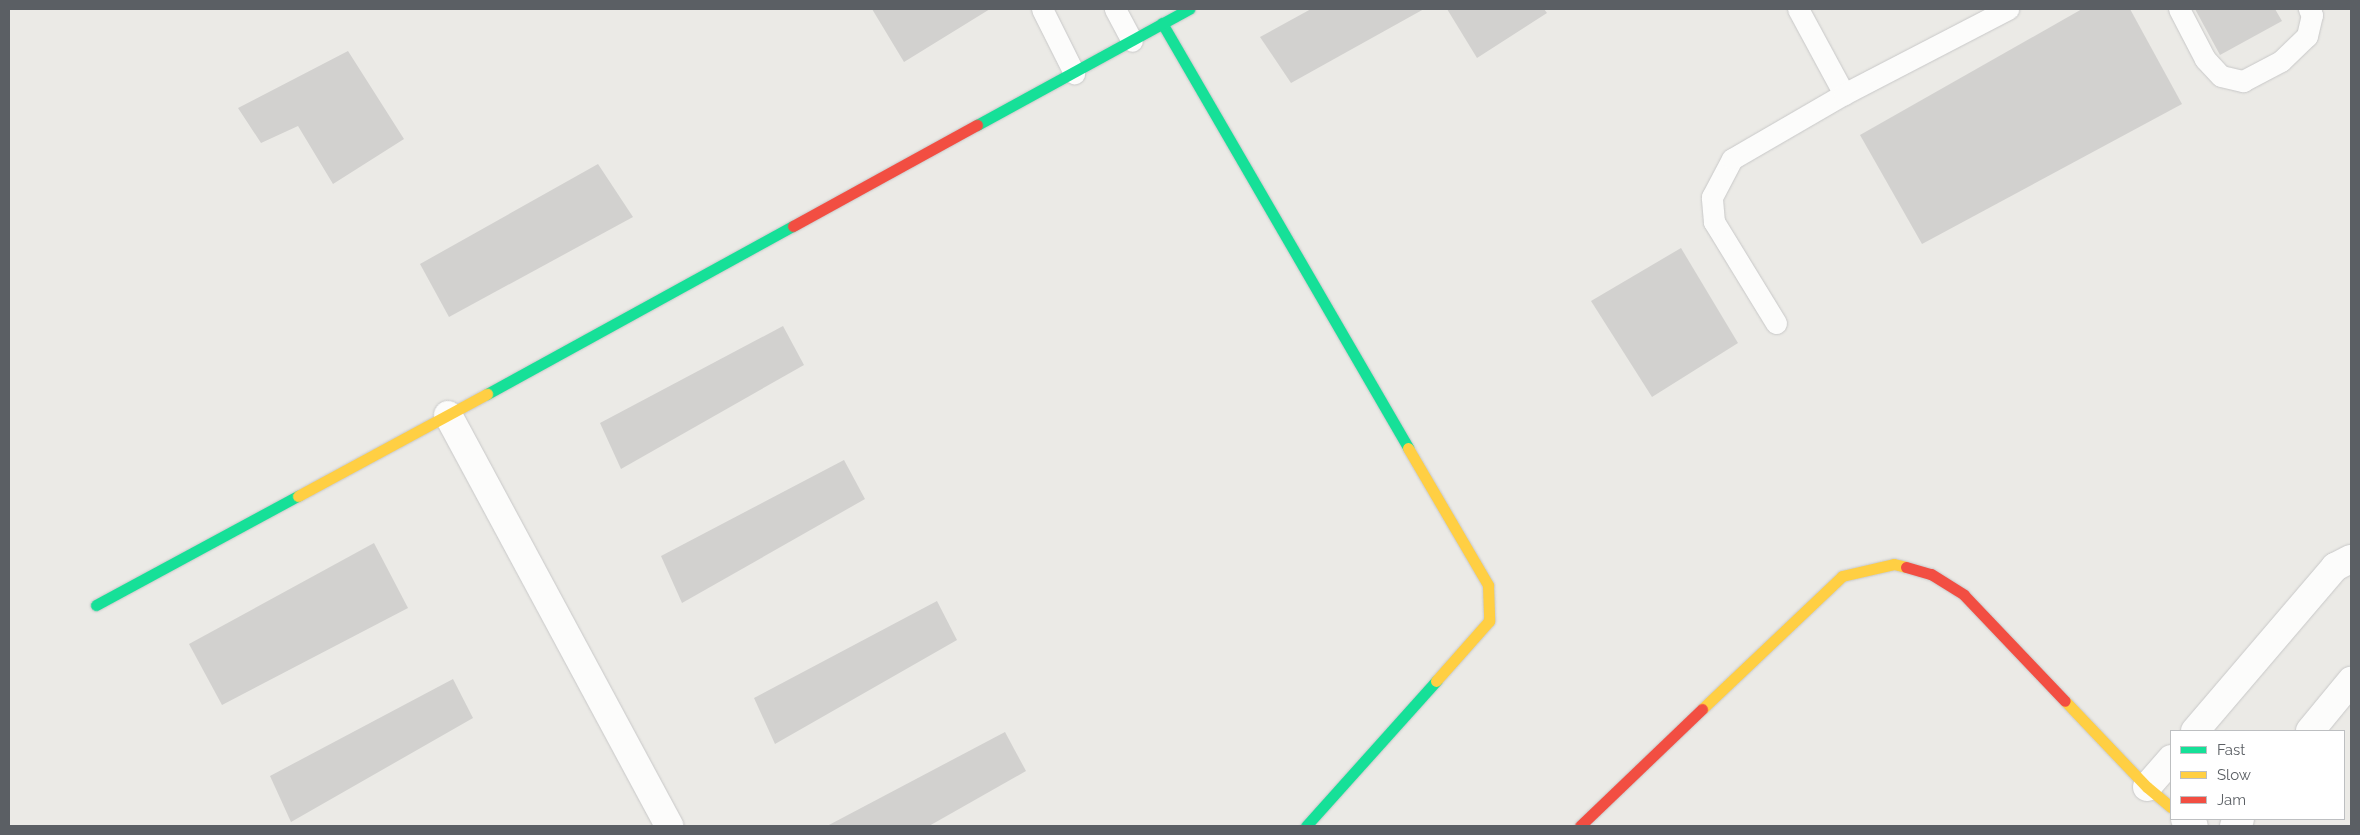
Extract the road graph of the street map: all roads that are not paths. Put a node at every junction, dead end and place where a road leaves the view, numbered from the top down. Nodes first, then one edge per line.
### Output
1 (1042, 9) edge
2 (1115, 9) edge
3 (1189, 9) edge
4 (1798, 9) edge
5 (2008, 9) edge
6 (2179, 9) edge
7 (2309, 9) edge
8 (1162, 24) junction
9 (1132, 41) junction
10 (1074, 73) junction
11 (1844, 94) junction
12 (1776, 323) dead end
13 (448, 415) junction
14 (2351, 559) edge
15 (96, 605) dead end
16 (2351, 681) edge
17 (2196, 730) edge
18 (2311, 730) edge
19 (2170, 760) edge
20 (2147, 787) junction
21 (2170, 806) edge
22 (669, 826) edge
23 (1306, 826) edge
24 (1580, 826) edge

1 - 10 lane
2 - 9 lane
3 - 8 street
4 - 11 lane
5 - 11 lane
6 - 7 lane
8 - 9 street
8 - 23 street
9 - 10 street
10 - 13 street
11 - 12 lane
13 - 15 street
13 - 22 street
14 - 17 street
16 - 18 street
19 - 20 street
20 - 21 street
20 - 24 street

